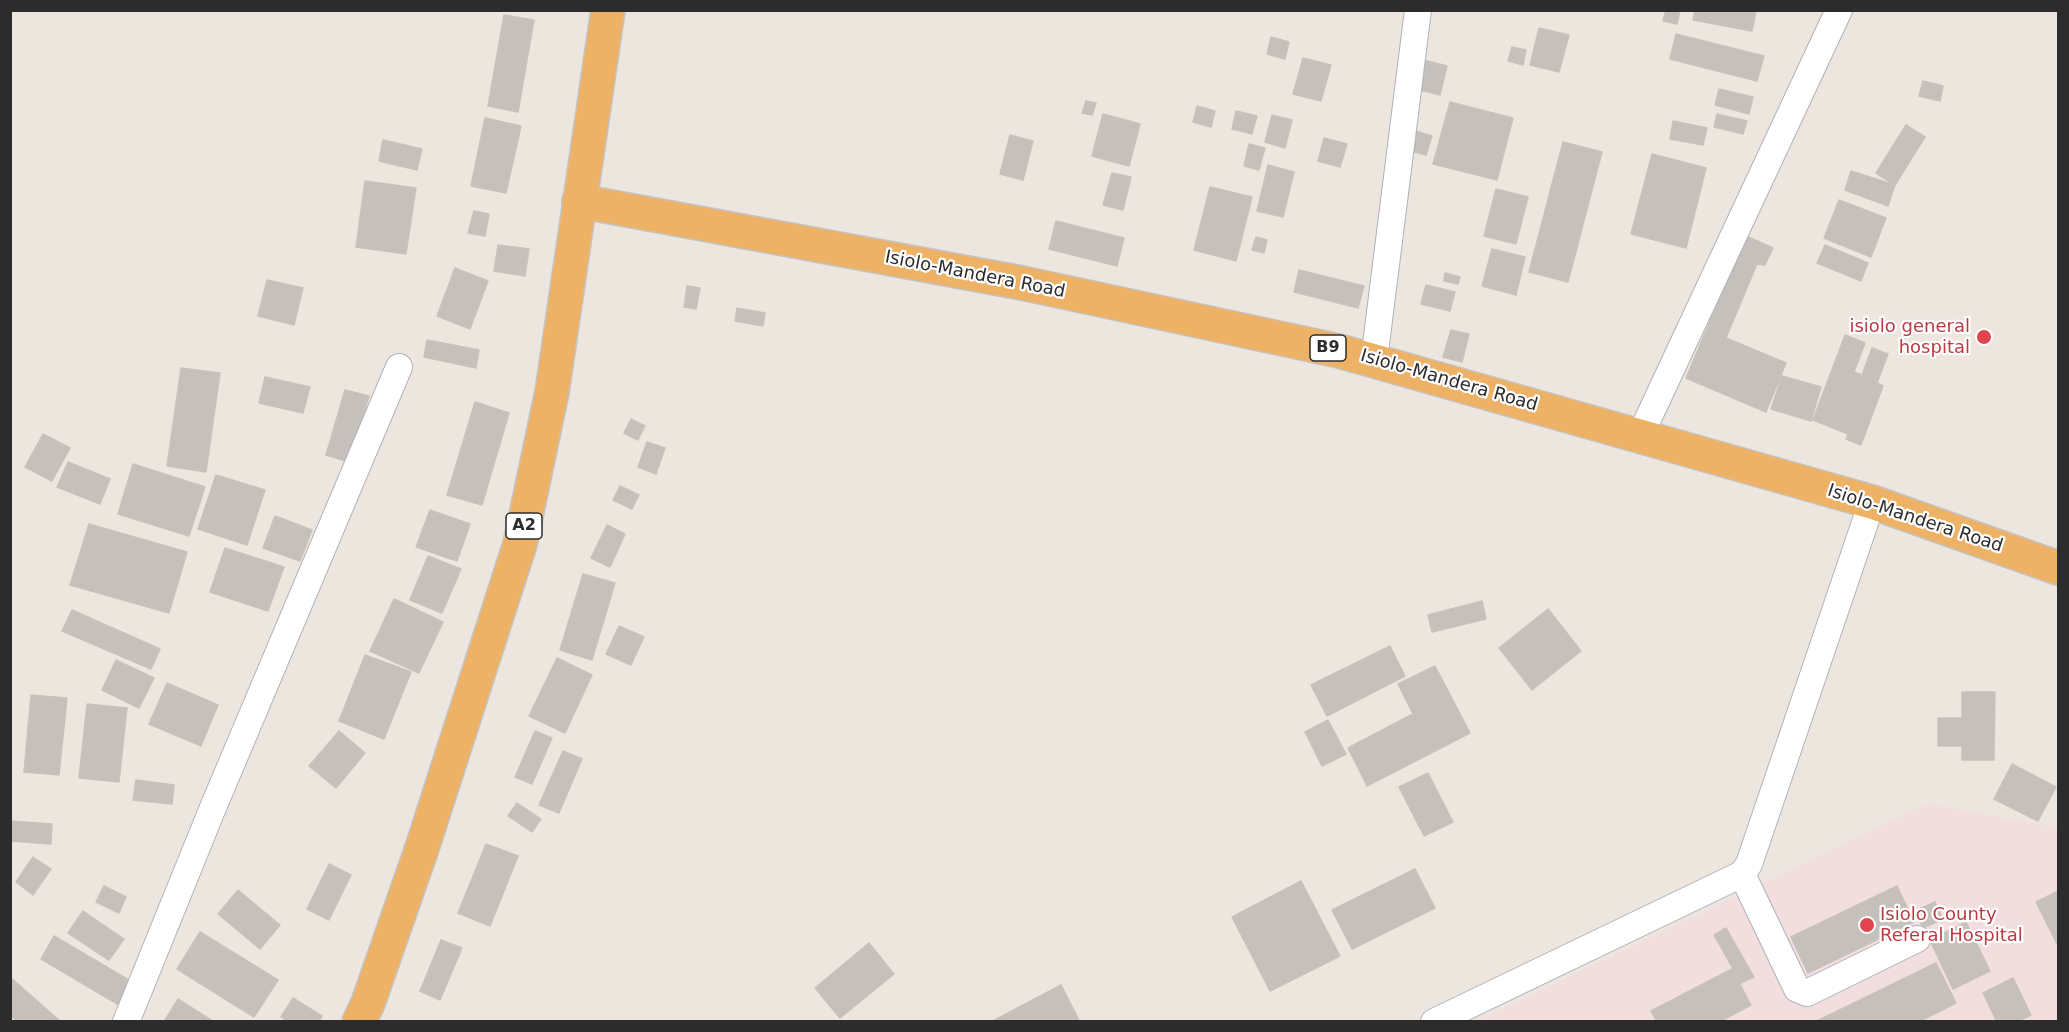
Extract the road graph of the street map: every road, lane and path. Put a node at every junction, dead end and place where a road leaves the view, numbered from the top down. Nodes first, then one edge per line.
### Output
1 (608, 10) edge
2 (1418, 10) edge
3 (1839, 10) edge
4 (579, 201) junction
5 (1374, 360) junction
6 (399, 367) dead end
7 (1640, 436) junction
8 (1872, 502) junction
9 (2058, 568) edge
10 (1742, 874) junction
11 (1917, 939) dead end
12 (126, 1022) edge
13 (359, 1022) edge
14 (1434, 1022) edge

1 - 4 highway, A2
2 - 5 street
3 - 7 street
4 - 5 highway, Isiolo-Mandera Road / B9
4 - 13 highway, A2
5 - 7 highway, Isiolo-Mandera Road / B9
6 - 12 street
7 - 8 highway, Isiolo-Mandera Road / B9
8 - 9 highway, Isiolo-Mandera Road / B9
8 - 10 street
10 - 11 street
10 - 14 street

